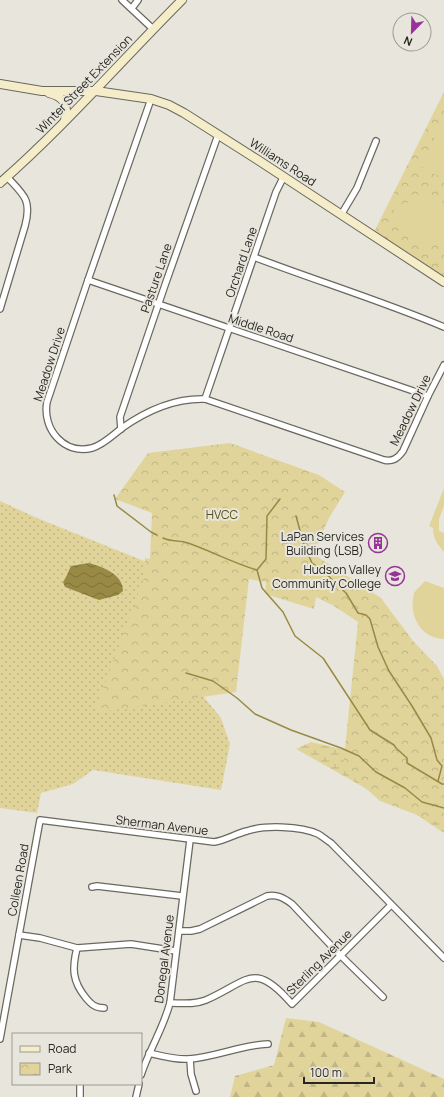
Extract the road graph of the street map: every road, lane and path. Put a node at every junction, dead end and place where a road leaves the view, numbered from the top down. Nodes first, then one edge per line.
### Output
1 (122, 0) edge
2 (138, 0) edge
3 (182, 0) edge
4 (132, 8) junction
5 (154, 29) junction
6 (0, 84) edge
7 (42, 91) junction
8 (96, 91) junction
9 (151, 99) junction
10 (65, 120) junction
11 (218, 135) junction
12 (376, 141) dead end
13 (7, 177) junction
14 (283, 178) junction
15 (0, 183) edge
16 (341, 215) junction
17 (254, 257) junction
18 (88, 280) junction
19 (444, 282) edge
20 (158, 304) junction
21 (0, 309) edge
22 (444, 326) edge
23 (229, 329) junction
24 (444, 365) edge
25 (428, 396) junction
26 (205, 399) junction
27 (121, 429) junction
28 (40, 820) joint
29 (190, 840) junction
30 (92, 888) dead end
31 (182, 896) junction
32 (391, 905) junction
33 (179, 932) junction
34 (19, 935) junction
35 (77, 948) junction
36 (176, 951) junction
37 (340, 955) junction
38 (444, 958) edge
39 (383, 997) dead end
40 (170, 1003) junction
41 (104, 1008) dead end
42 (0, 1039) edge
43 (268, 1044) dead end
44 (150, 1053) junction
45 (190, 1059) junction
46 (142, 1073) edge
47 (80, 1085) edge
48 (139, 1085) edge
49 (196, 1091) dead end
50 (80, 1097) edge
51 (136, 1097) edge

1 - 4 street
2 - 4 street
3 - 5 main road, Winter Street Extension
4 - 5 street
5 - 8 main road, Winter Street Extension
6 - 7 main road
7 - 8 main road, Williams Road
7 - 10 main road
8 - 9 main road, Williams Road
8 - 10 main road, Winter Street Extension
9 - 11 main road, Williams Road
9 - 18 street, Meadow Drive
10 - 13 main road, Winter Street Extension
11 - 14 main road, Williams Road
11 - 20 street, Pasture Lane
12 - 16 street
13 - 15 main road, Winter Street Extension
13 - 21 street
14 - 16 main road, Williams Road
14 - 17 street, Orchard Lane
16 - 19 main road, Williams Road
17 - 22 street
17 - 23 street, Orchard Lane
18 - 20 street, Middle Road
18 - 27 street, Meadow Drive
20 - 23 street, Middle Road
20 - 27 street, Pasture Lane
23 - 25 street, Middle Road
23 - 26 street, Orchard Lane
24 - 25 street, Meadow Drive
25 - 26 street, Meadow Drive
26 - 27 street, Meadow Drive
28 - 29 street, Sherman Avenue
28 - 34 street, Colleen Road
29 - 31 street, Donegal Avenue
29 - 32 street, Sherman Avenue
30 - 31 street
31 - 33 street, Donegal Avenue
32 - 37 street, Sterling Avenue
32 - 38 street, Sherman Avenue
33 - 36 street, Donegal Avenue
33 - 37 street
34 - 35 street
34 - 42 street, Colleen Road
35 - 36 street
35 - 41 street
36 - 40 street, Donegal Avenue
37 - 39 street
37 - 40 street, Sterling Avenue
40 - 44 street, Donegal Avenue
43 - 45 street
44 - 45 street
44 - 46 street, Donegal Avenue
45 - 49 street
47 - 50 street
48 - 51 street

